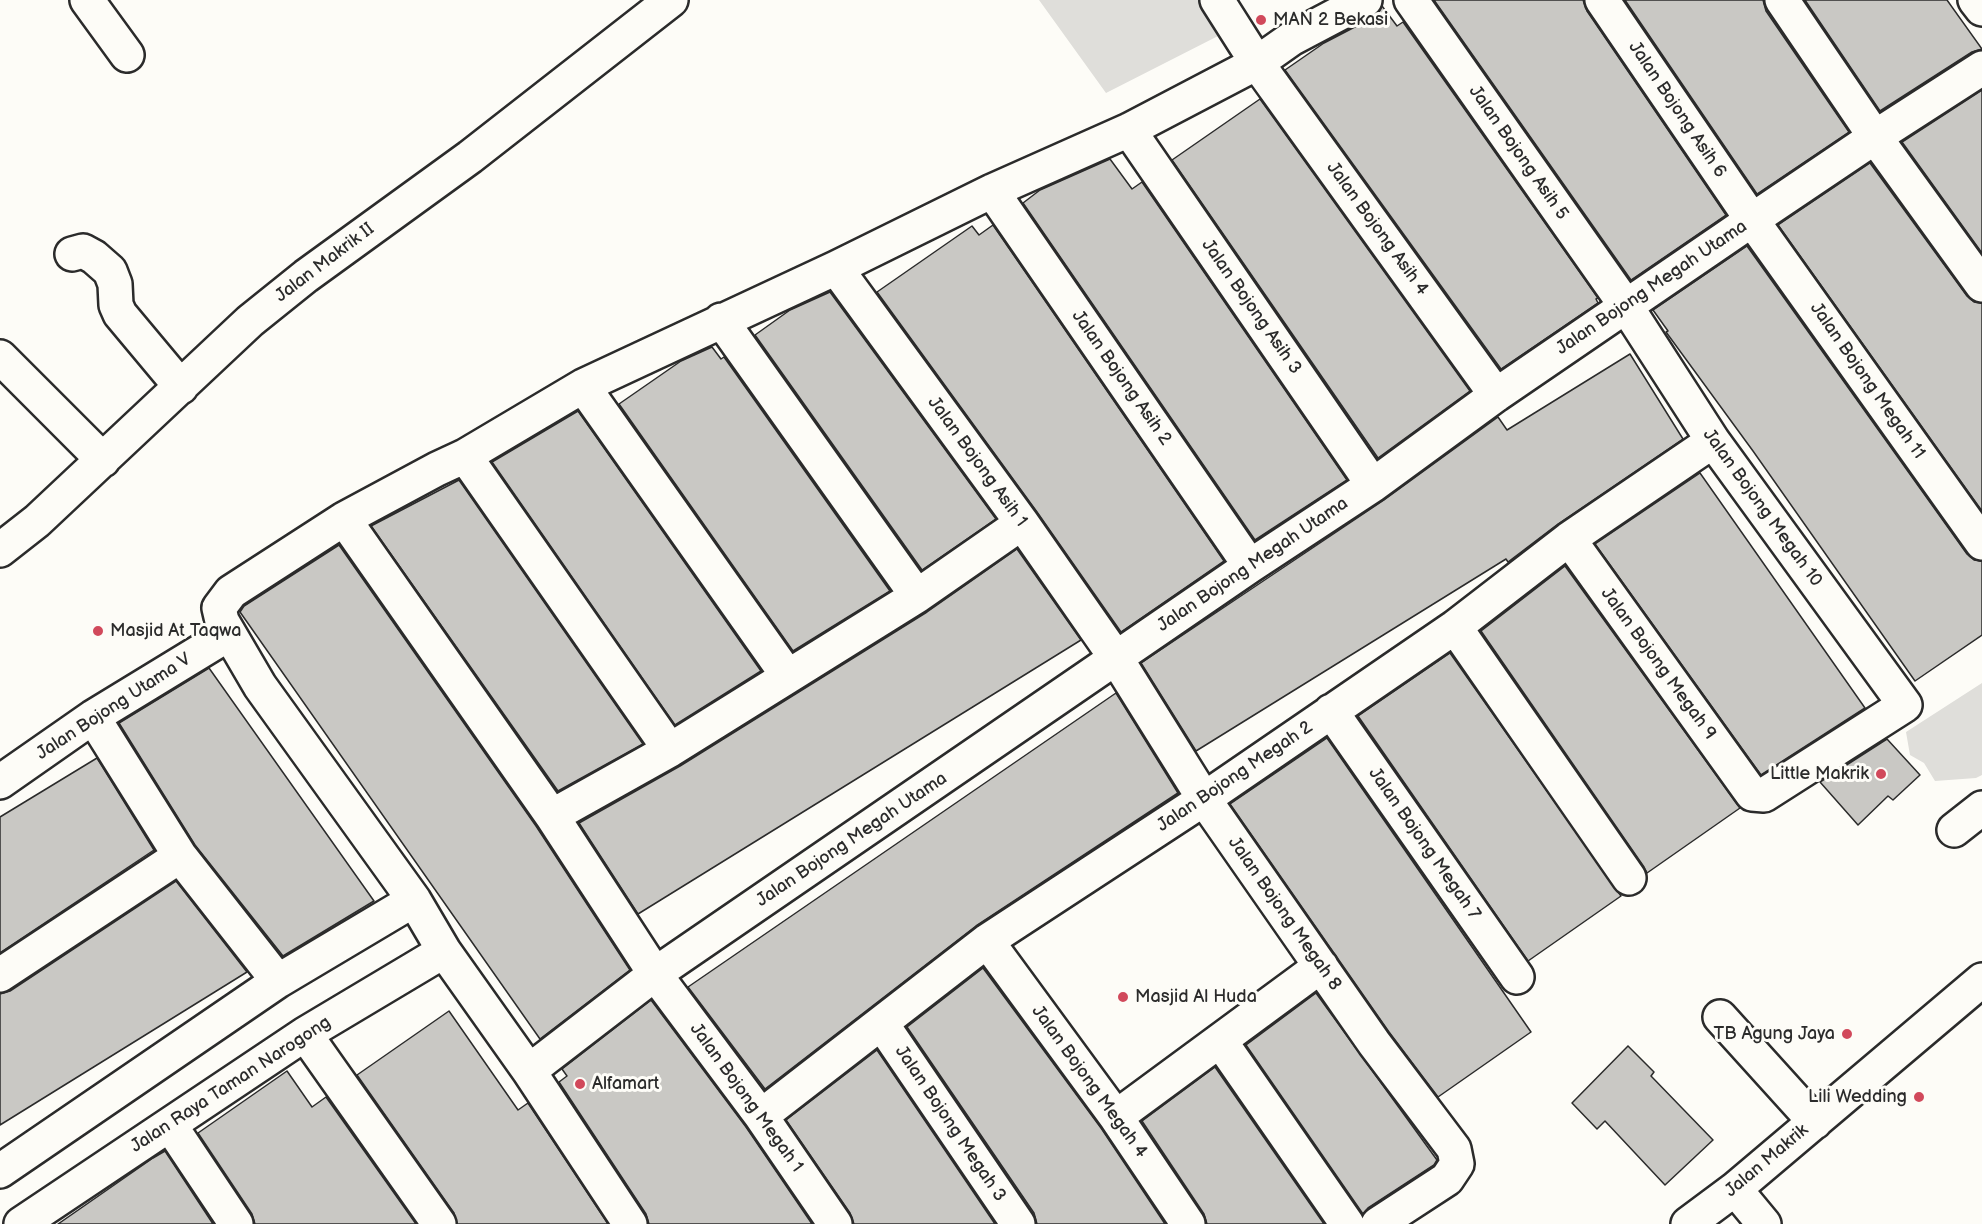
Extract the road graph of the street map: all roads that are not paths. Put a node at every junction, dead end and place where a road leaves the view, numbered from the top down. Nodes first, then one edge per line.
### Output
1 (87, 0) edge
2 (671, 0) edge
3 (1217, 0) edge
4 (1365, 0) edge
5 (1411, 0) edge
6 (1602, 0) edge
7 (1782, 0) edge
8 (1976, 0) edge
9 (1982, 9) edge
10 (127, 55) dead end
11 (1257, 63) junction
12 (1982, 68) edge
13 (1129, 130) junction
14 (1875, 137) junction
15 (992, 190) junction
16 (1752, 219) junction
17 (72, 254) dead end
18 (836, 268) junction
19 (1982, 285) edge
20 (1626, 306) junction
21 (721, 320) junction
22 (0, 357) edge
23 (583, 386) junction
24 (181, 387) junction
25 (1496, 395) junction
26 (1713, 441) junction
27 (442, 457) junction
28 (103, 460) junction
29 (1373, 485) junction
30 (344, 519) junction
31 (1022, 523) junction
32 (1569, 540) junction
33 (1982, 543) edge
34 (0, 550) edge
35 (1250, 566) junction
36 (916, 596) junction
37 (1455, 627) junction
38 (230, 634) junction
39 (1116, 658) junction
40 (787, 675) junction
41 (1331, 711) junction
42 (93, 717) junction
43 (670, 750) junction
44 (0, 782) edge
45 (1747, 788) joint
46 (1204, 799) junction
47 (1982, 808) edge
48 (552, 816) junction
49 (1954, 830) dead end
50 (180, 856) junction
51 (1629, 878) dead end
52 (414, 900) junction
53 (987, 941) junction
54 (444, 951) junction
55 (1321, 966) junction
56 (655, 974) junction
57 (0, 975) edge
58 (1517, 977) dead end
59 (1982, 980) edge
60 (278, 981) junction
61 (1720, 1017) dead end
62 (882, 1024) junction
63 (305, 1034) junction
64 (1221, 1042) junction
65 (530, 1071) junction
66 (761, 1116) junction
67 (1116, 1117) junction
68 (1815, 1122) junction
69 (170, 1125) junction
70 (0, 1171) edge
71 (1735, 1190) junction
72 (56, 1215) edge
73 (21, 1224) edge
74 (236, 1224) edge
75 (439, 1224) edge
76 (630, 1224) edge
77 (835, 1224) edge
78 (1018, 1224) edge
79 (1188, 1224) edge
80 (1347, 1224) edge
81 (1378, 1224) edge
82 (1688, 1224) edge
83 (1764, 1224) edge

1 - 10 street
2 - 24 street, Jalan Makrik II
3 - 11 street, Jalan Bojong Asih 4
4 - 11 street
5 - 20 street, Jalan Bojong Asih 5
6 - 16 street, Jalan Bojong Asih 6
7 - 14 street
8 - 9 street
11 - 13 street
11 - 25 street, Jalan Bojong Asih 4
12 - 14 street, Jalan Bojong Megah Utama
13 - 15 street
13 - 29 street, Jalan Bojong Asih 3
14 - 16 street, Jalan Bojong Megah Utama
14 - 19 street
15 - 18 street
15 - 35 street, Jalan Bojong Asih 2
16 - 20 street, Jalan Bojong Megah Utama
16 - 33 street, Jalan Bojong Megah 11
17 - 24 street
18 - 21 street
18 - 31 street, Jalan Bojong Asih 1
20 - 25 street, Jalan Bojong Megah Utama
20 - 26 street, Jalan Bojong Megah 10
21 - 23 street
21 - 36 street
22 - 28 street
23 - 27 street
23 - 40 street
24 - 28 street, Jalan Makrik II
25 - 29 street, Jalan Bojong Megah Utama
26 - 32 street, Jalan Bojong Megah 2
26 - 45 street, Jalan Bojong Megah 10
27 - 30 street
27 - 43 street
28 - 34 street, Jalan Makrik II
29 - 35 street, Jalan Bojong Megah Utama
30 - 38 street
30 - 48 street, Jalan Bojong Megah 1
31 - 36 street
31 - 39 street, Jalan Bojong Asih 1
32 - 37 street, Jalan Bojong Megah 2
32 - 45 street, Jalan Bojong Megah 9
35 - 39 street, Jalan Bojong Megah Utama
36 - 40 street
37 - 41 street, Jalan Bojong Megah 2
37 - 51 street
38 - 42 street, Jalan Bojong Utama V
38 - 52 street
39 - 46 street, Jalan Bojong Megah 8
39 - 56 street, Jalan Bojong Megah Utama
40 - 43 street
41 - 46 street, Jalan Bojong Megah 2
41 - 58 street, Jalan Bojong Megah 7
42 - 44 street, Jalan Bojong Utama V
42 - 50 street
43 - 48 street
46 - 53 street, Jalan Bojong Megah 2
46 - 55 street, Jalan Bojong Megah 8
47 - 49 street
48 - 56 street, Jalan Bojong Megah 1
50 - 57 street
50 - 60 street
52 - 54 street
52 - 60 street
53 - 62 street, Jalan Bojong Megah 2
53 - 67 street, Jalan Bojong Megah 4
54 - 63 street, Jalan Raya Taman Narogong
54 - 65 street
55 - 64 street
55 - 81 street, Jalan Bojong Megah 8
56 - 65 street, Jalan Bojong Megah Utama
56 - 66 street, Jalan Bojong Megah 1
59 - 68 street, Jalan Makrik
60 - 70 street
61 - 68 street
62 - 66 street, Jalan Bojong Megah 2
62 - 78 street, Jalan Bojong Megah 3
63 - 69 street, Jalan Raya Taman Narogong
63 - 75 street
64 - 67 street
64 - 80 street
65 - 76 street
66 - 77 street, Jalan Bojong Megah 1
67 - 79 street, Jalan Bojong Megah 4
68 - 71 street, Jalan Makrik
69 - 72 street, Jalan Raya Taman Narogong
69 - 74 street
71 - 82 street, Jalan Makrik
71 - 83 street
72 - 73 street, Jalan Raya Taman Narogong

